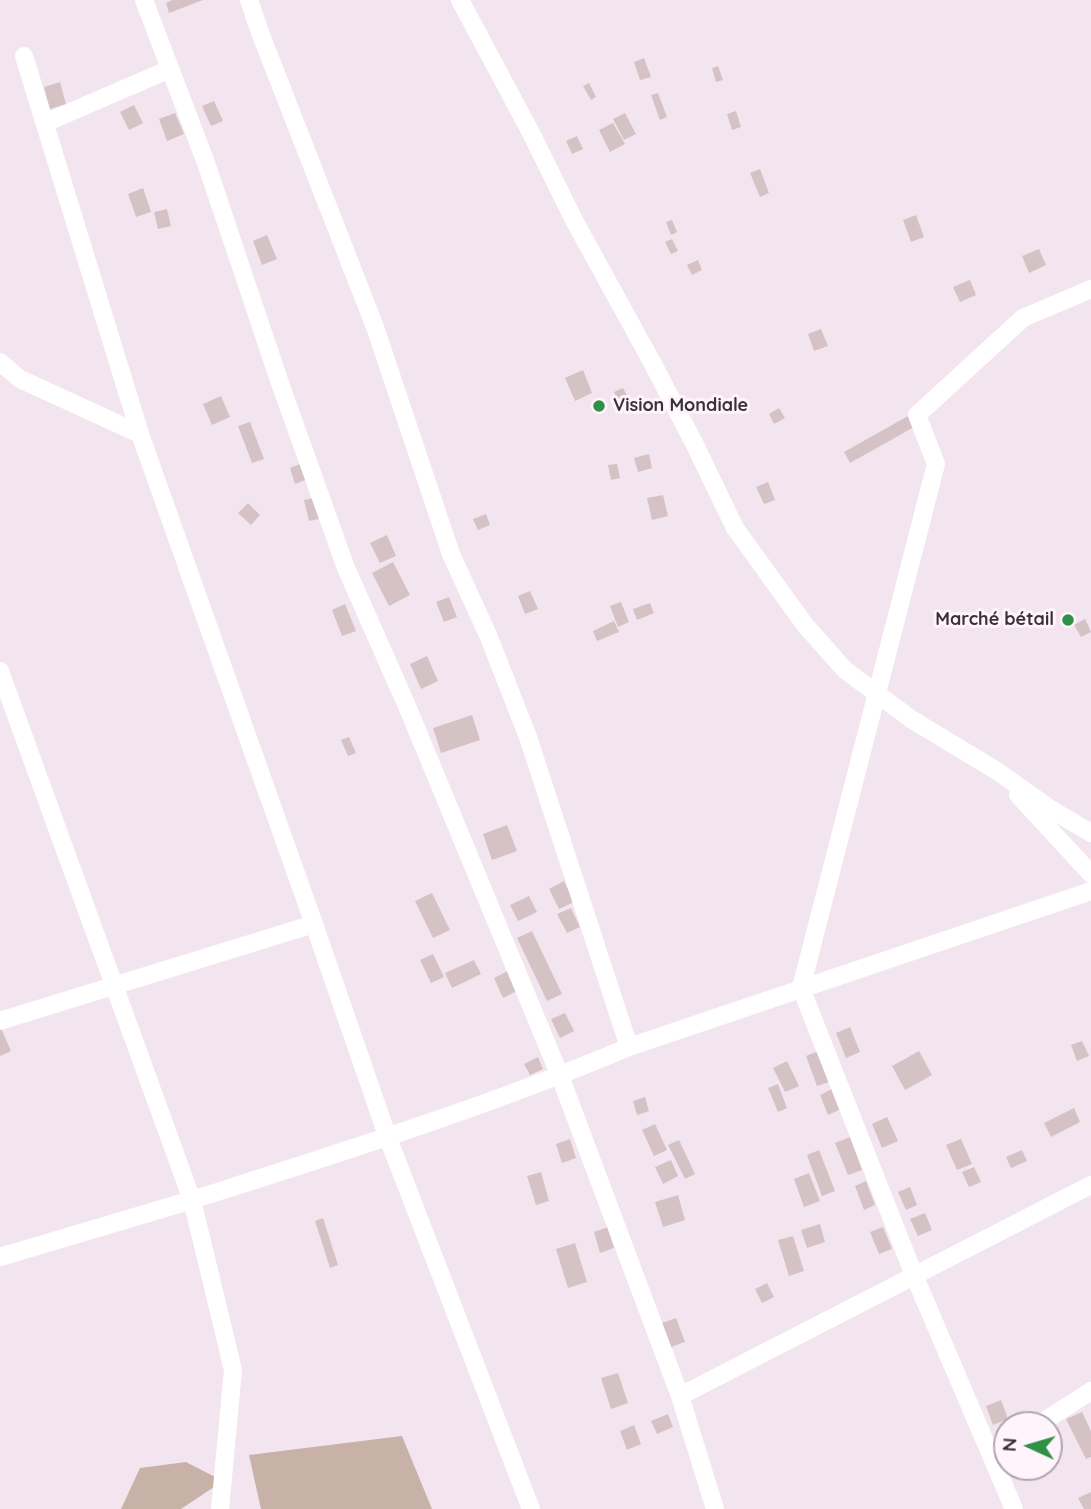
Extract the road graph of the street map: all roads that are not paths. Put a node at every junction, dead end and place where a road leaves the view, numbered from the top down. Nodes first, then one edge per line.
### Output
1 (144, 0) edge
2 (249, 0) edge
3 (460, 0) edge
4 (23, 56) dead end
5 (170, 69) junction
6 (45, 122) junction
7 (1091, 289) edge
8 (0, 362) edge
9 (0, 378) edge
10 (20, 379) junction
11 (140, 434) junction
12 (0, 671) edge
13 (877, 694) junction
14 (997, 771) junction
15 (1091, 833) edge
16 (1091, 874) edge
17 (1091, 891) edge
18 (314, 924) junction
19 (114, 985) junction
20 (801, 988) junction
21 (0, 1021) edge
22 (629, 1046) junction
23 (560, 1076) junction
24 (388, 1138) junction
25 (1091, 1185) edge
26 (192, 1200) junction
27 (0, 1258) edge
28 (914, 1275) junction
29 (1091, 1391) edge
30 (680, 1396) junction
31 (1060, 1411) edge
32 (991, 1455) joint
33 (220, 1509) edge
34 (531, 1509) edge
35 (715, 1509) edge
36 (1014, 1509) edge

1 - 5 street
2 - 22 street
3 - 13 street
4 - 6 street
5 - 6 street
5 - 23 street
6 - 11 street
7 - 13 street
8 - 10 street
9 - 10 street
10 - 11 street
11 - 18 street
12 - 19 street
13 - 14 street
13 - 20 street
14 - 15 street
14 - 16 street
17 - 20 street
18 - 19 street
18 - 24 street
19 - 21 street
19 - 26 street
20 - 22 street
20 - 28 street
22 - 23 street
23 - 24 street
23 - 30 street
24 - 26 street
24 - 34 street
25 - 28 street
26 - 27 street
26 - 33 street
28 - 30 street
28 - 32 street
29 - 31 street
30 - 35 street
32 - 36 street

